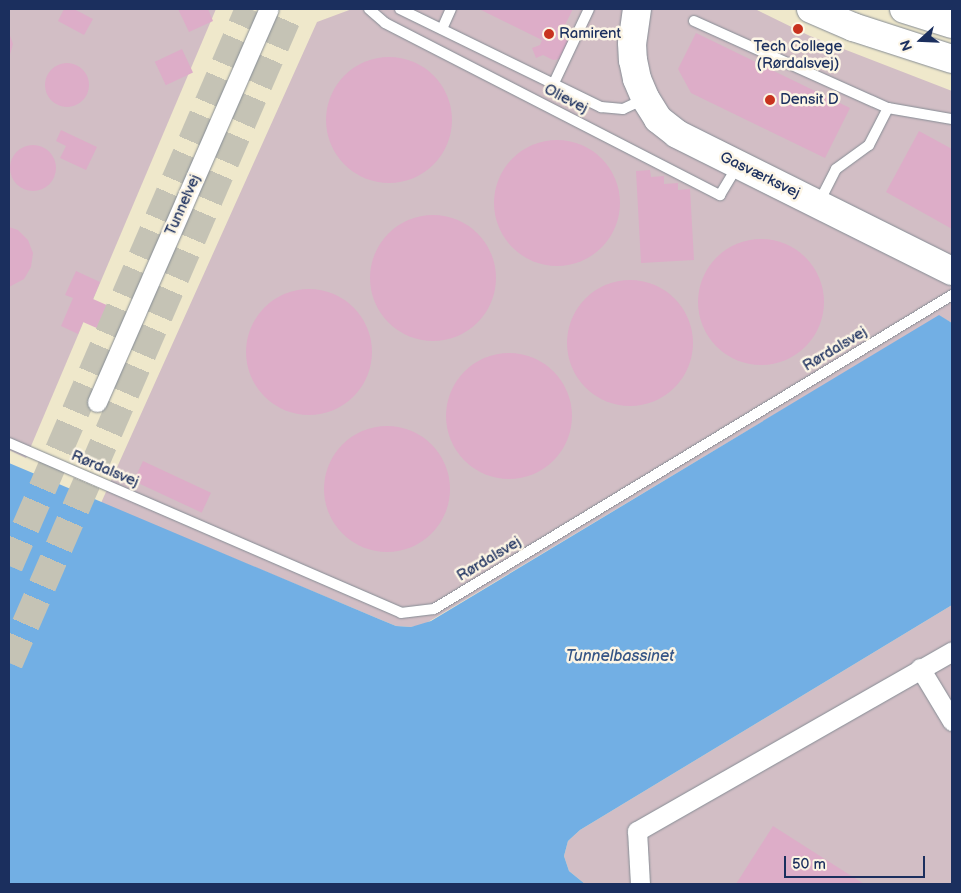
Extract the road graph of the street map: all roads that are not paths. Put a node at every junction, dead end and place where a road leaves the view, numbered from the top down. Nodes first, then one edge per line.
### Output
1 (269, 9) edge
2 (369, 9) edge
3 (400, 9) edge
4 (451, 9) edge
5 (589, 9) edge
6 (655, 9) edge
7 (811, 9) edge
8 (904, 9) edge
9 (635, 18) edge
10 (694, 21) dead end
11 (952, 24) edge
12 (442, 28) junction
13 (952, 59) edge
14 (552, 84) junction
15 (644, 98) junction
16 (888, 108) junction
17 (952, 119) edge
18 (738, 165) junction
19 (820, 203) junction
20 (952, 270) edge
21 (952, 295) edge
22 (96, 402) dead end
23 (9, 443) edge
24 (952, 651) edge
25 (920, 668) junction
26 (952, 721) edge
27 (640, 884) edge

1 - 22 street, Tunnelvej
2 - 18 lane, Olievej
3 - 12 lane
4 - 12 lane
5 - 14 lane
6 - 9 street, Gasværksvej
7 - 13 street
8 - 11 street
9 - 15 street, Gasværksvej
10 - 16 lane
12 - 14 lane
14 - 15 lane
15 - 18 street, Gasværksvej
16 - 17 lane
16 - 19 lane
18 - 19 street, Gasværksvej
19 - 20 street, Gasværksvej
21 - 23 lane, Rørdalsvej
24 - 25 street
25 - 26 street
25 - 27 street

